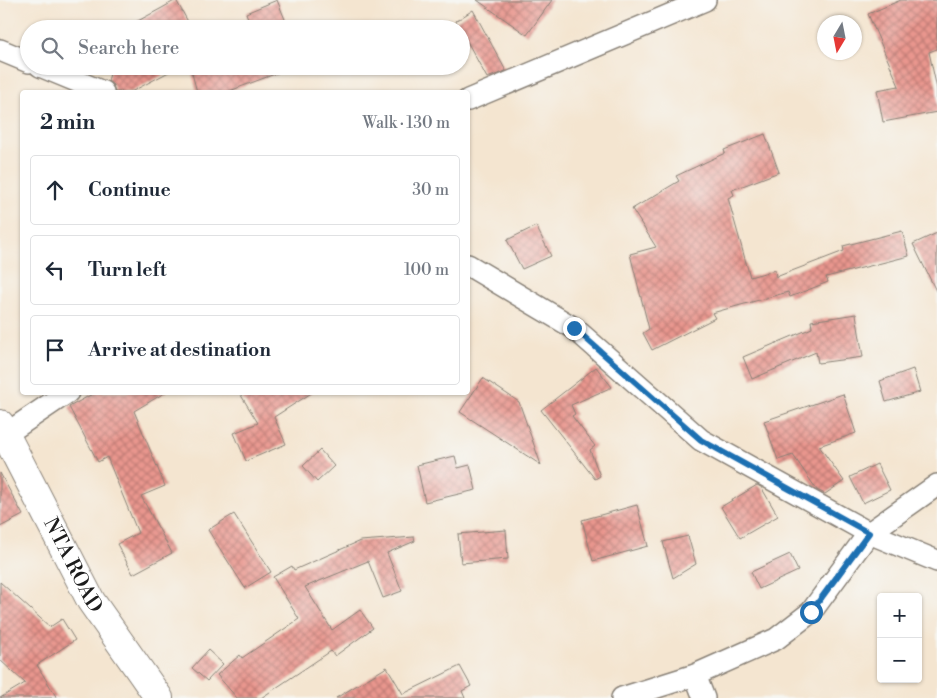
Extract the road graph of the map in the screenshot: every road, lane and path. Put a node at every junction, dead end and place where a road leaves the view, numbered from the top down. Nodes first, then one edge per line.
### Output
1 (705, 0) edge
2 (0, 50) edge
3 (20, 58) edge
4 (62, 75) edge
5 (98, 90) edge
6 (470, 99) edge
7 (470, 266) edge
8 (63, 395) edge
9 (2, 432) edge
10 (937, 485) edge
11 (869, 533) junction
12 (937, 561) edge
13 (695, 675) junction
14 (158, 698) edge
15 (622, 698) edge
16 (704, 698) edge

1 - 6 street
2 - 3 street
4 - 5 street
7 - 11 street
8 - 9 street
9 - 14 street, NTA ROAD
10 - 11 street
11 - 12 street
11 - 13 street
13 - 15 street
13 - 16 street

